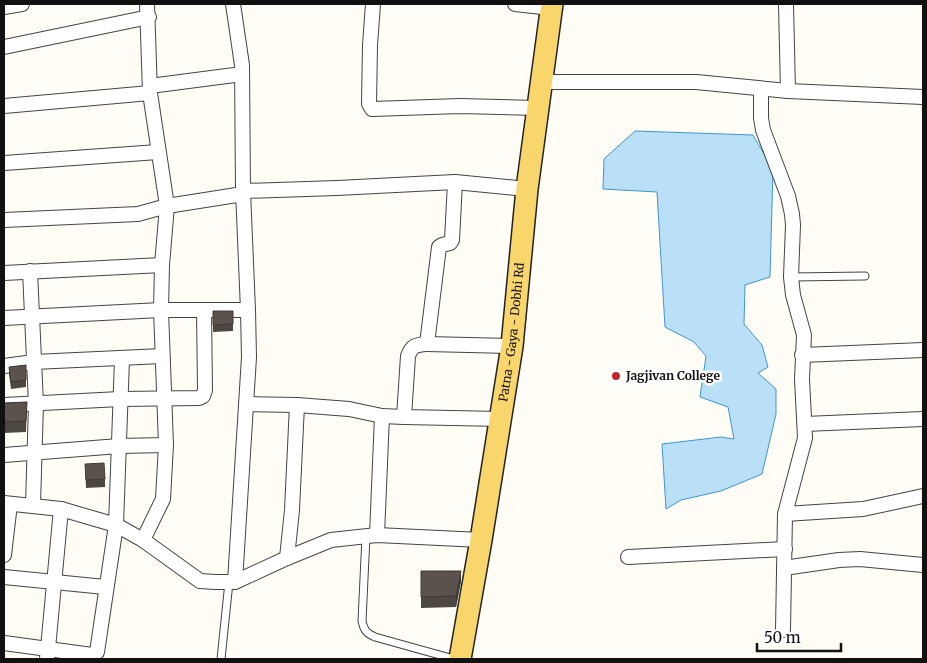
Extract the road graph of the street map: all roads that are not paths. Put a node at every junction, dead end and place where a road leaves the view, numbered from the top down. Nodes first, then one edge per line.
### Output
1 (22, 4) edge
2 (233, 4) edge
3 (373, 4) edge
4 (515, 4) edge
5 (786, 4) edge
6 (551, 6) edge
7 (4, 8) edge
8 (148, 10) edge
9 (4, 47) edge
10 (242, 74) junction
11 (542, 82) junction
12 (761, 89) junction
13 (150, 90) junction
14 (788, 91) junction
15 (923, 97) edge
16 (4, 106) edge
17 (538, 108) junction
18 (158, 152) junction
19 (4, 163) edge
20 (455, 182) junction
21 (527, 189) junction
22 (243, 192) junction
23 (167, 206) junction
24 (4, 220) edge
25 (162, 265) junction
26 (30, 271) junction
27 (4, 273) edge
28 (865, 276) dead end
29 (791, 277) junction
30 (161, 310) junction
31 (248, 310) junction
32 (204, 311) junction
33 (33, 316) junction
34 (4, 318) edge
35 (427, 344) junction
36 (512, 346) junction
37 (923, 350) edge
38 (802, 355) junction
39 (162, 356) junction
40 (122, 359) junction
41 (34, 362) junction
42 (4, 366) edge
43 (164, 398) junction
44 (120, 399) junction
45 (36, 404) junction
46 (246, 404) junction
47 (4, 405) edge
48 (297, 405) junction
49 (382, 416) junction
50 (404, 417) junction
51 (500, 419) junction
52 (923, 419) edge
53 (805, 424) junction
54 (166, 445) junction
55 (119, 446) junction
56 (36, 452) junction
57 (4, 455) edge
58 (923, 496) edge
59 (7, 504) edge
60 (33, 505) junction
61 (61, 509) junction
62 (785, 514) junction
63 (116, 525) junction
64 (371, 535) junction
65 (143, 540) junction
66 (481, 540) junction
67 (785, 549) junction
68 (4, 555) edge
69 (628, 557) dead end
70 (286, 558) junction
71 (923, 566) edge
72 (784, 568) junction
73 (4, 577) edge
74 (54, 582) junction
75 (232, 582) junction
76 (105, 587) junction
77 (783, 630) dead end
78 (4, 643) edge
79 (48, 654) edge
80 (221, 659) edge
81 (454, 659) edge
82 (460, 659) edge

1 - 7 street
2 - 10 street
3 - 17 street
4 - 6 street
5 - 14 street
6 - 11 main road, Patna - Gaya - Dobhi Rd
8 - 9 street
8 - 13 street
10 - 13 street
10 - 22 street
11 - 12 street
11 - 17 main road, Patna - Gaya - Dobhi Rd
12 - 14 street
12 - 29 street
13 - 16 street
13 - 18 street
14 - 15 street
17 - 21 main road, Patna - Gaya - Dobhi Rd
18 - 19 street
18 - 23 street
20 - 21 street
20 - 22 street
20 - 35 street
21 - 36 main road, Patna - Gaya - Dobhi Rd
22 - 23 street
22 - 31 street
23 - 24 street
23 - 25 street
25 - 26 street
25 - 30 street
26 - 27 street
26 - 33 street
28 - 29 lane
29 - 38 street
30 - 32 street
30 - 33 street
30 - 39 street
31 - 32 street
31 - 46 street
32 - 43 street
33 - 34 street
33 - 41 street
35 - 36 street
35 - 50 street
36 - 51 main road, Patna - Gaya - Dobhi Rd
37 - 38 street
38 - 53 street
39 - 40 street
39 - 43 street
40 - 41 street
40 - 44 street
41 - 42 street
41 - 45 street
43 - 44 street
43 - 54 street
44 - 45 street
44 - 55 street
45 - 47 street
45 - 56 street
46 - 48 street
46 - 75 street
48 - 49 street
48 - 70 street
49 - 50 street
49 - 64 street
50 - 51 street
51 - 66 main road, Patna - Gaya - Dobhi Rd
52 - 53 street
53 - 62 street
54 - 55 street
54 - 65 street
55 - 56 street
55 - 63 street
56 - 57 street
56 - 60 street
58 - 62 street
59 - 60 street
59 - 68 street
60 - 61 street
61 - 63 street
61 - 74 street
62 - 67 street
63 - 65 street
63 - 76 street
64 - 66 street
64 - 70 street
64 - 81 lane
65 - 75 street
66 - 82 main road, Patna - Gaya - Dobhi Rd
67 - 69 street
67 - 72 street
70 - 75 street
71 - 72 street
72 - 77 street
73 - 74 street
74 - 76 street
74 - 79 street
75 - 80 lane
76 - 79 street
78 - 79 street

